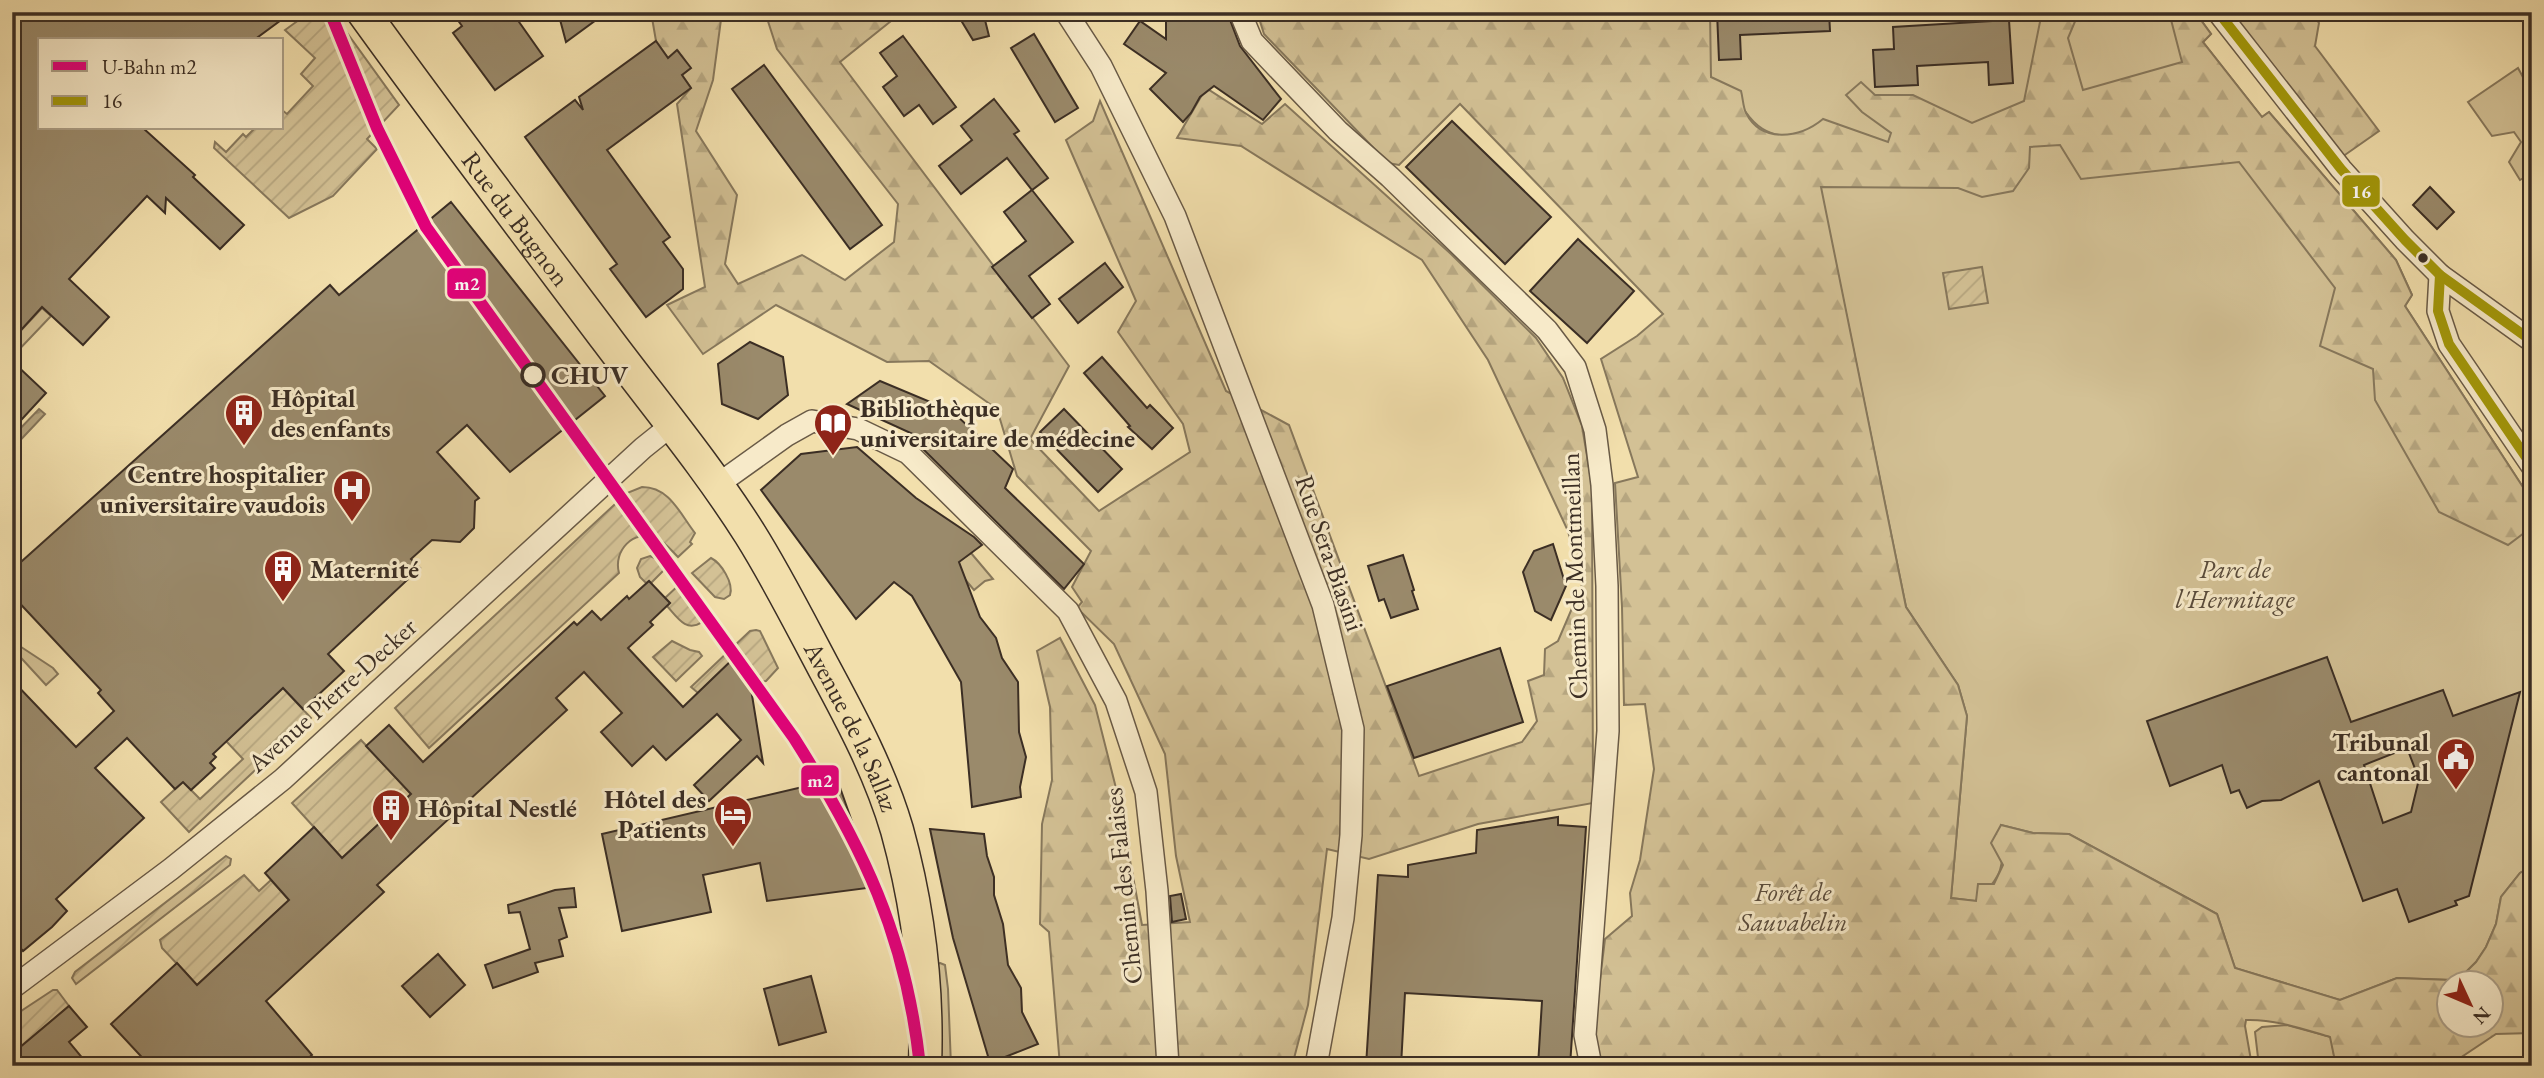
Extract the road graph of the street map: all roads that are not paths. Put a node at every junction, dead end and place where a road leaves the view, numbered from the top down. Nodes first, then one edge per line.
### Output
1 (363, 12) edge
2 (1066, 12) edge
3 (1240, 12) edge
4 (2218, 12) edge
5 (2440, 275) junction
6 (2532, 341) edge
7 (673, 424) junction
8 (2532, 466) edge
9 (717, 485) junction
10 (12, 988) edge
11 (925, 1066) edge
12 (1168, 1066) edge
13 (1316, 1066) edge
14 (1591, 1066) edge

1 - 7 main road, Rue du Bugnon
2 - 13 street, Rue Sera-Biasini
3 - 14 street, Chemin de Montmeillan
4 - 5 street
5 - 6 street
5 - 8 street
7 - 9 main road, Avenue de la Sallaz
7 - 10 street, Avenue Pierre-Decker
9 - 11 main road, Avenue de la Sallaz
9 - 12 street, Chemin des Falaises

